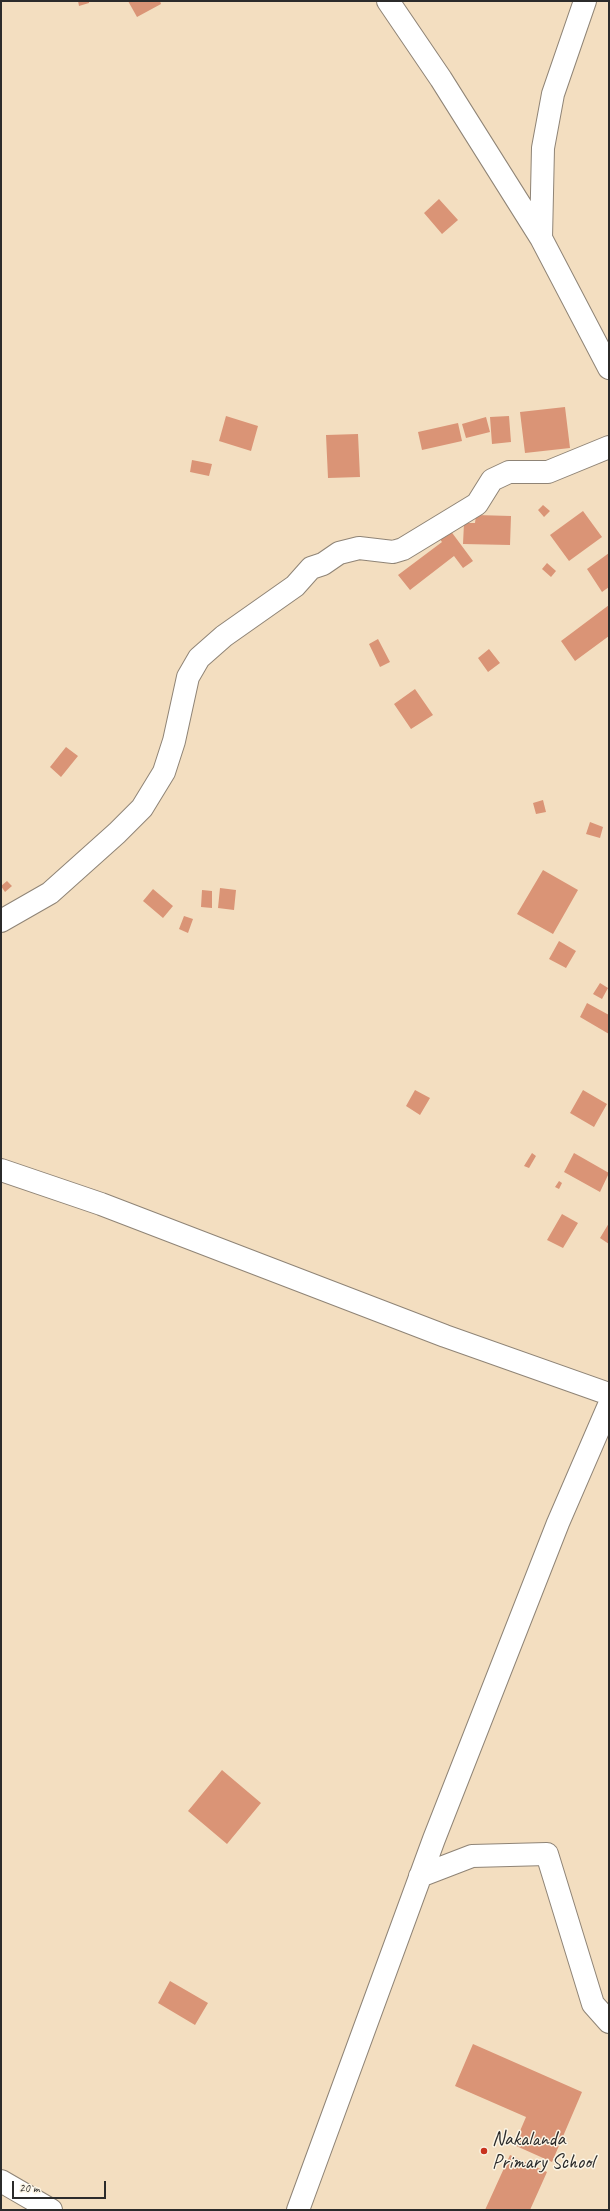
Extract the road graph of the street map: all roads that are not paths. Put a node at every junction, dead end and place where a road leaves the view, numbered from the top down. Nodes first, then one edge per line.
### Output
1 (388, 1) edge
2 (585, 1) edge
3 (541, 238) junction
4 (609, 368) edge
5 (609, 447) edge
6 (1, 921) edge
7 (1, 1170) edge
8 (609, 1394) edge
9 (609, 1405) edge
10 (420, 1876) junction
11 (609, 2022) edge
12 (1, 2181) edge
13 (51, 2210) edge
14 (298, 2210) edge

1 - 3 street
2 - 3 street
3 - 4 street
5 - 6 street
7 - 8 street
9 - 10 street
10 - 11 street
10 - 14 street
12 - 13 street

